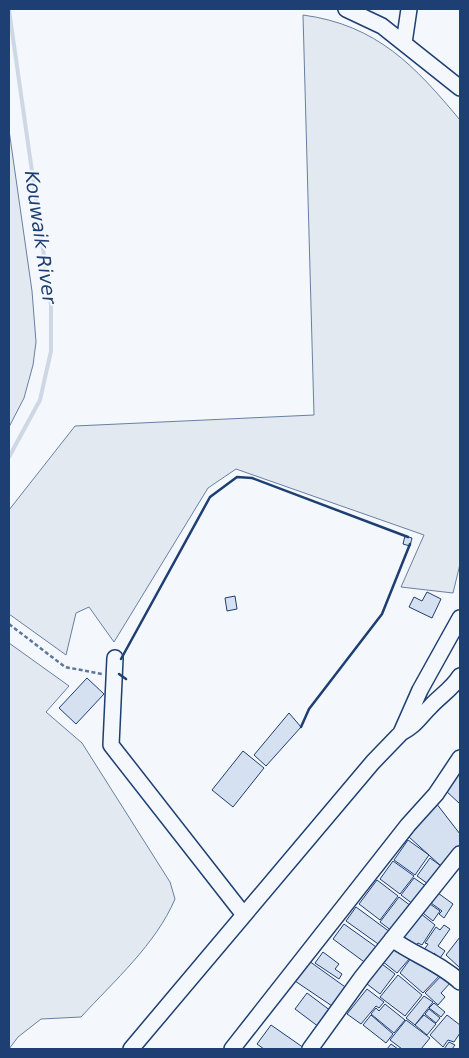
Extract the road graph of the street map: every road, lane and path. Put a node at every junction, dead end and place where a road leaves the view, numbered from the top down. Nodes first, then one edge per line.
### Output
1 (346, 9) edge
2 (409, 9) edge
3 (404, 43) junction
4 (460, 88) edge
5 (460, 618) edge
6 (9, 624) edge
7 (115, 658) dead end
8 (114, 676) junction
9 (460, 676) edge
10 (401, 733) junction
11 (460, 758) edge
12 (460, 854) edge
13 (244, 915) junction
14 (392, 940) junction
15 (460, 982) edge
16 (131, 1049) edge
17 (232, 1049) edge
18 (310, 1049) edge

1 - 3 street
2 - 3 street
3 - 4 street
5 - 10 street
6 - 8 path
7 - 8 street
8 - 13 street
9 - 10 street
10 - 13 street
11 - 17 street
12 - 14 street
13 - 16 street
14 - 15 street
14 - 18 street

